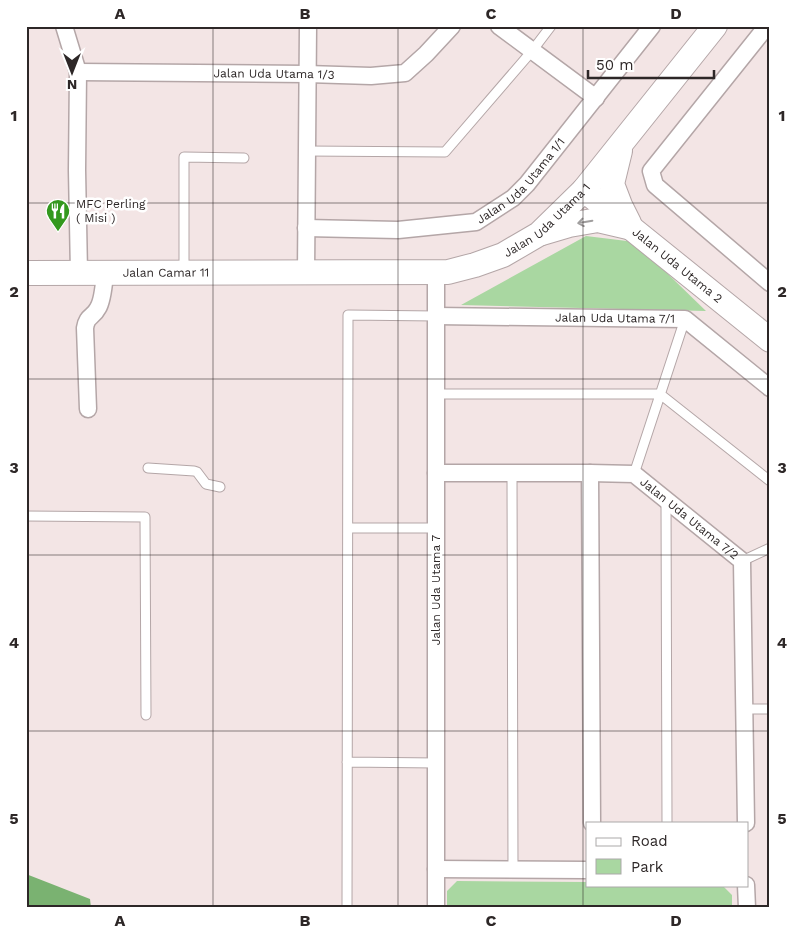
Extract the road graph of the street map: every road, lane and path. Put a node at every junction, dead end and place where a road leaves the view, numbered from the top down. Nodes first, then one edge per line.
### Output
1 (64, 26) edge
2 (308, 26) edge
3 (452, 26) edge
4 (499, 26) edge
5 (551, 26) edge
6 (652, 26) edge
7 (714, 26) edge
8 (765, 36) edge
9 (532, 51) junction
10 (78, 72) junction
11 (307, 74) junction
12 (596, 98) junction
13 (623, 142) junction
14 (306, 151) junction
15 (244, 158) dead end
16 (584, 190) junction
17 (306, 228) junction
18 (632, 228) junction
19 (539, 234) junction
20 (436, 272) junction
21 (26, 273) edge
22 (80, 273) junction
23 (106, 273) junction
24 (184, 273) junction
25 (306, 273) junction
26 (770, 283) edge
27 (436, 316) junction
28 (685, 319) junction
29 (770, 340) edge
30 (770, 388) edge
31 (436, 394) junction
32 (660, 394) junction
33 (88, 409) dead end
34 (148, 468) dead end
35 (436, 473) junction
36 (512, 473) junction
37 (590, 473) junction
38 (634, 474) junction
39 (770, 482) edge
40 (220, 487) dead end
41 (666, 501) junction
42 (26, 516) edge
43 (348, 528) junction
44 (436, 528) junction
45 (770, 548) edge
46 (742, 561) junction
47 (744, 709) junction
48 (770, 709) edge
49 (146, 715) dead end
50 (347, 762) junction
51 (436, 763) junction
52 (592, 822) edge
53 (667, 822) edge
54 (746, 822) edge
55 (436, 869) junction
56 (513, 870) junction
57 (586, 870) edge
58 (746, 886) edge
59 (347, 908) edge
60 (436, 908) edge
61 (747, 908) edge

1 - 10 street
2 - 11 street
3 - 11 street, Jalan Uda Utama 1/3
4 - 9 street
5 - 9 lane
6 - 12 street, Jalan Uda Utama 1/1
7 - 13 street, Jalan Uda Utama 1
8 - 26 street
9 - 12 street
9 - 14 lane
10 - 11 street, Jalan Uda Utama 1/3
10 - 22 street
11 - 14 street
12 - 17 street, Jalan Uda Utama 1/1
13 - 16 street, Jalan Uda Utama 1
13 - 18 street
14 - 17 street
15 - 24 lane
16 - 18 street, Jalan Uda Utama 2
16 - 19 street, Jalan Uda Utama 1
17 - 25 street
18 -> 19 street
18 - 29 street, Jalan Uda Utama 2
19 - 20 street, Jalan Uda Utama 1
20 - 25 street, Jalan Uda Utama 1
20 - 27 street, Jalan Uda Utama 7
21 - 22 street, Jalan Camar 11
22 - 23 street, Jalan Camar 11
23 - 24 street, Jalan Camar 11
23 - 33 street
24 - 25 street, Jalan Camar 11
27 - 28 street, Jalan Uda Utama 7/1
27 - 31 street, Jalan Uda Utama 7
27 - 43 lane
28 - 30 street, Jalan Uda Utama 7/1
28 - 32 lane
31 - 32 lane
31 - 35 street, Jalan Uda Utama 7
32 - 38 lane
32 - 39 lane
34 - 40 lane
35 - 36 street, Jalan Uda Utama 7/2
35 - 44 street, Jalan Uda Utama 7
36 - 37 street, Jalan Uda Utama 7/2
36 - 56 lane
37 - 38 street, Jalan Uda Utama 7/2
37 - 52 street
38 - 41 street, Jalan Uda Utama 7/2
41 - 46 street, Jalan Uda Utama 7/2
41 - 53 lane
42 - 49 lane
43 - 44 lane
43 - 50 lane
44 - 51 street, Jalan Uda Utama 7
45 - 46 lane
46 - 47 street, Jalan Uda Utama 7/2
47 - 48 lane
47 - 54 street, Jalan Uda Utama 7/2
50 - 51 lane
50 - 59 lane
51 - 55 street, Jalan Uda Utama 7
55 - 56 street
55 - 60 street, Jalan Uda Utama 7
56 - 57 street
58 - 61 street

